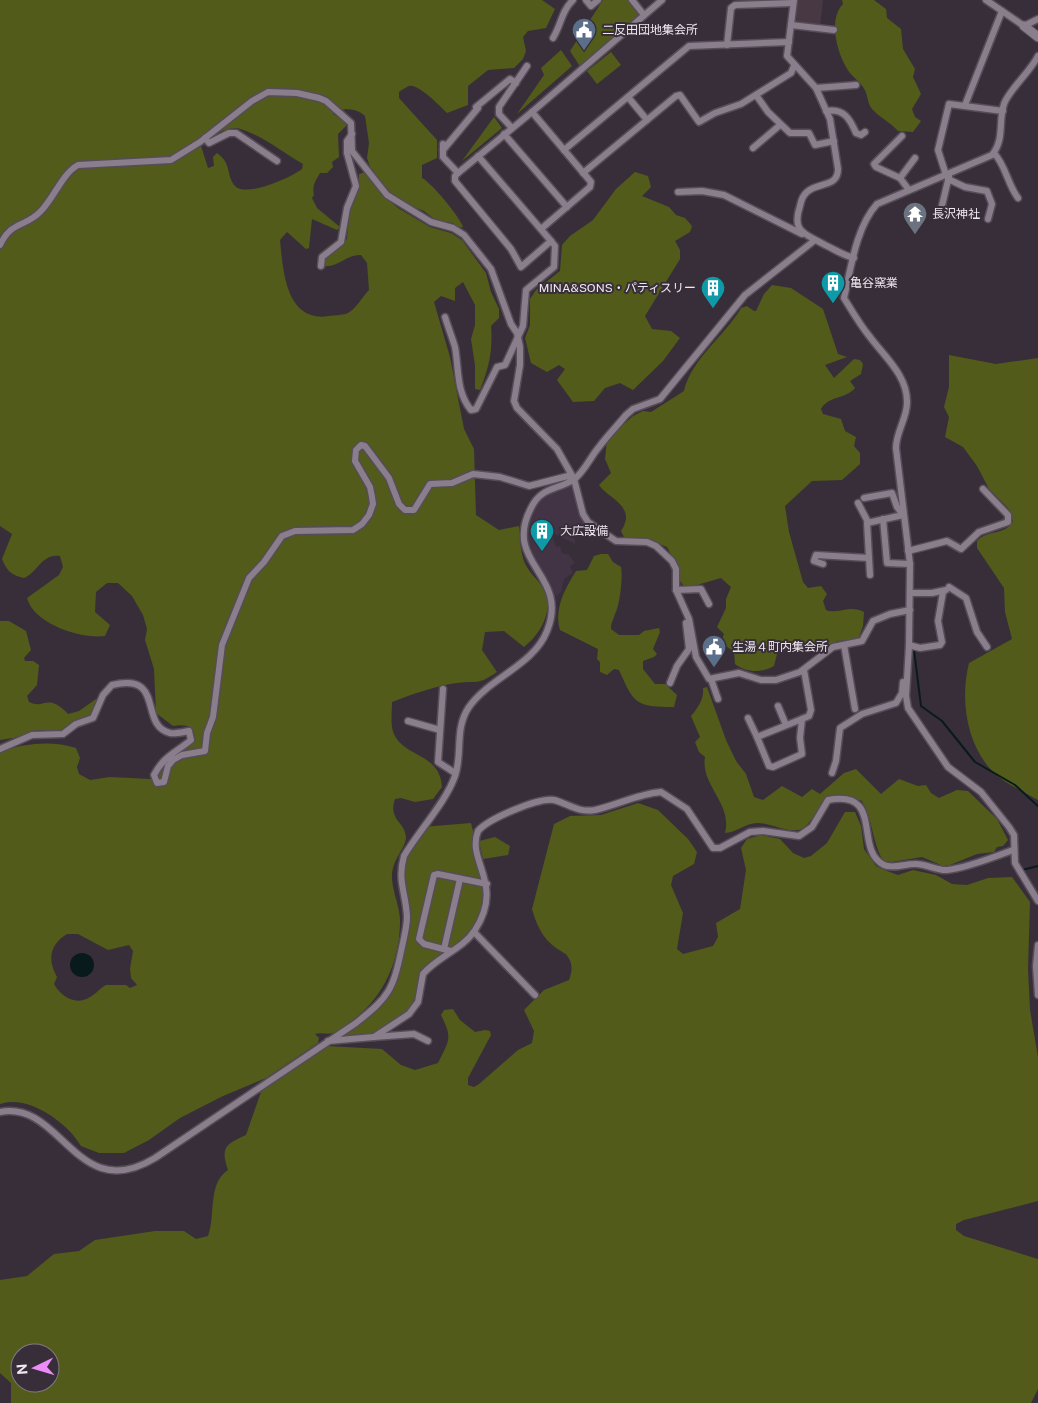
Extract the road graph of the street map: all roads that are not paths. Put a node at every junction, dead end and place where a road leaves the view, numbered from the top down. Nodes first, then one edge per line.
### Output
1 (573, 0) edge
2 (586, 0) edge
3 (598, 0) edge
4 (632, 0) edge
5 (662, 0) edge
6 (986, 0) edge
7 (794, 1) edge
8 (1002, 11) junction
9 (644, 15) junction
10 (1038, 19) edge
11 (791, 25) junction
12 (1024, 26) junction
13 (834, 30) dead end
14 (1038, 37) edge
15 (553, 38) dead end
16 (789, 42) junction
17 (727, 45) junction
18 (1038, 56) edge
19 (527, 66) dead end
20 (794, 66) junction
21 (516, 83) junction
22 (856, 86) dead end
23 (816, 88) junction
24 (756, 95) junction
25 (628, 97) junction
26 (965, 105) junction
27 (835, 110) junction
28 (826, 111) junction
29 (1003, 111) junction
30 (532, 112) junction
31 (854, 118) dead end
32 (647, 120) junction
33 (780, 125) junction
34 (512, 128) junction
35 (865, 132) dead end
36 (352, 134) junction
37 (504, 134) junction
38 (902, 136) dead end
39 (205, 138) junction
40 (834, 141) junction
41 (754, 148) dead end
42 (564, 150) junction
43 (994, 153) junction
44 (478, 156) junction
45 (915, 158) dead end
46 (277, 160) dead end
47 (583, 172) junction
48 (458, 173) junction
49 (948, 176) junction
50 (900, 178) junction
51 (909, 190) junction
52 (678, 192) dead end
53 (1018, 198) dead end
54 (567, 207) junction
55 (940, 214) dead end
56 (988, 219) dead end
57 (541, 229) junction
58 (803, 234) junction
59 (815, 240) junction
60 (551, 241) junction
61 (0, 244) edge
62 (854, 258) junction
63 (320, 266) dead end
64 (445, 317) dead end
65 (518, 339) junction
66 (574, 479) junction
67 (983, 489) dead end
68 (864, 498) dead end
69 (858, 503) dead end
70 (903, 514) junction
71 (883, 519) junction
72 (868, 522) junction
73 (908, 551) junction
74 (869, 558) junction
75 (823, 564) dead end
76 (910, 564) junction
77 (870, 575) dead end
78 (676, 590) junction
79 (942, 592) junction
80 (910, 593) junction
81 (709, 604) dead end
82 (910, 610) junction
83 (687, 614) junction
84 (844, 645) junction
85 (909, 645) junction
86 (987, 647) dead end
87 (804, 670) junction
88 (907, 674) junction
89 (711, 679) junction
90 (670, 683) dead end
91 (443, 689) dead end
92 (718, 700) dead end
93 (778, 706) dead end
94 (855, 709) dead end
95 (748, 718) dead end
96 (802, 719) junction
97 (408, 721) dead end
98 (786, 725) junction
99 (440, 730) junction
100 (757, 736) junction
101 (0, 749) edge
102 (832, 773) dead end
103 (455, 774) junction
104 (1013, 850) junction
105 (460, 879) junction
106 (487, 884) junction
107 (1038, 900) edge
108 (474, 932) junction
109 (1038, 945) edge
110 (444, 948) junction
111 (451, 951) junction
112 (1037, 982) edge
113 (534, 995) dead end
114 (1038, 995) edge
115 (374, 1037) junction
116 (428, 1040) dead end
117 (328, 1041) junction
118 (0, 1112) edge

1 - 15 street
2 - 3 street
4 - 9 street
5 - 9 street
6 - 8 street
7 - 11 street
7 - 17 street
8 - 12 street
8 - 26 street
9 - 30 street
10 - 12 street
11 - 13 street
11 - 16 street
12 - 14 street
16 - 17 street
16 - 20 street
17 - 25 street
18 - 29 street
19 - 21 street
20 - 23 street
20 - 24 street
21 - 34 street
21 - 48 street
22 - 23 street
23 - 28 street
24 - 32 street
24 - 33 street
25 - 32 street
25 - 42 street
26 - 29 street
26 - 49 street
27 - 28 street
27 - 31 street
27 - 35 street
28 - 40 street
29 - 43 street
30 - 34 street
30 - 42 street
32 - 47 street
33 - 40 street
33 - 41 street
34 - 37 street
36 - 39 street
36 - 63 street
36 - 65 street
37 - 44 street
37 - 54 street
38 - 50 street
39 - 46 street
39 - 61 street
40 - 58 street
42 - 47 street
43 - 49 street
43 - 53 street
44 - 48 street
44 - 57 street
45 - 50 street
47 - 54 street
48 - 60 street
49 - 51 street
49 - 55 street
49 - 56 street
50 - 51 street
51 - 62 street
52 - 58 street
54 - 57 street
57 - 60 street
58 - 59 street
59 - 62 street
59 - 66 street
60 - 65 street
62 - 70 street
64 - 65 street
65 - 66 street
66 - 78 street
66 - 101 street
66 - 103 street
67 - 73 street
68 - 70 street
69 - 72 street
70 - 71 street
70 - 73 street
71 - 72 street
71 - 76 street
72 - 74 street
73 - 76 street
74 - 75 street
74 - 77 street
76 - 80 street
78 - 81 street
78 - 83 street
79 - 80 street
79 - 85 street
79 - 86 street
80 - 82 street
82 - 84 street
82 - 85 street
83 - 89 street
83 - 90 street
84 - 87 street
84 - 94 street
85 - 88 street
87 - 89 street
87 - 96 street
88 - 102 street
88 - 104 street
89 - 92 street
91 - 99 street
93 - 98 street
95 - 100 street
96 - 98 street
96 - 100 street
97 - 99 street
98 - 100 street
99 - 103 street
103 - 117 street
104 - 106 street
104 - 107 street
105 - 106 street
105 - 110 street
105 - 110 street
106 - 108 street
108 - 111 street
108 - 113 street
109 - 112 street
110 - 111 street
111 - 115 street
112 - 114 street
115 - 116 street
115 - 117 street
117 - 118 street

